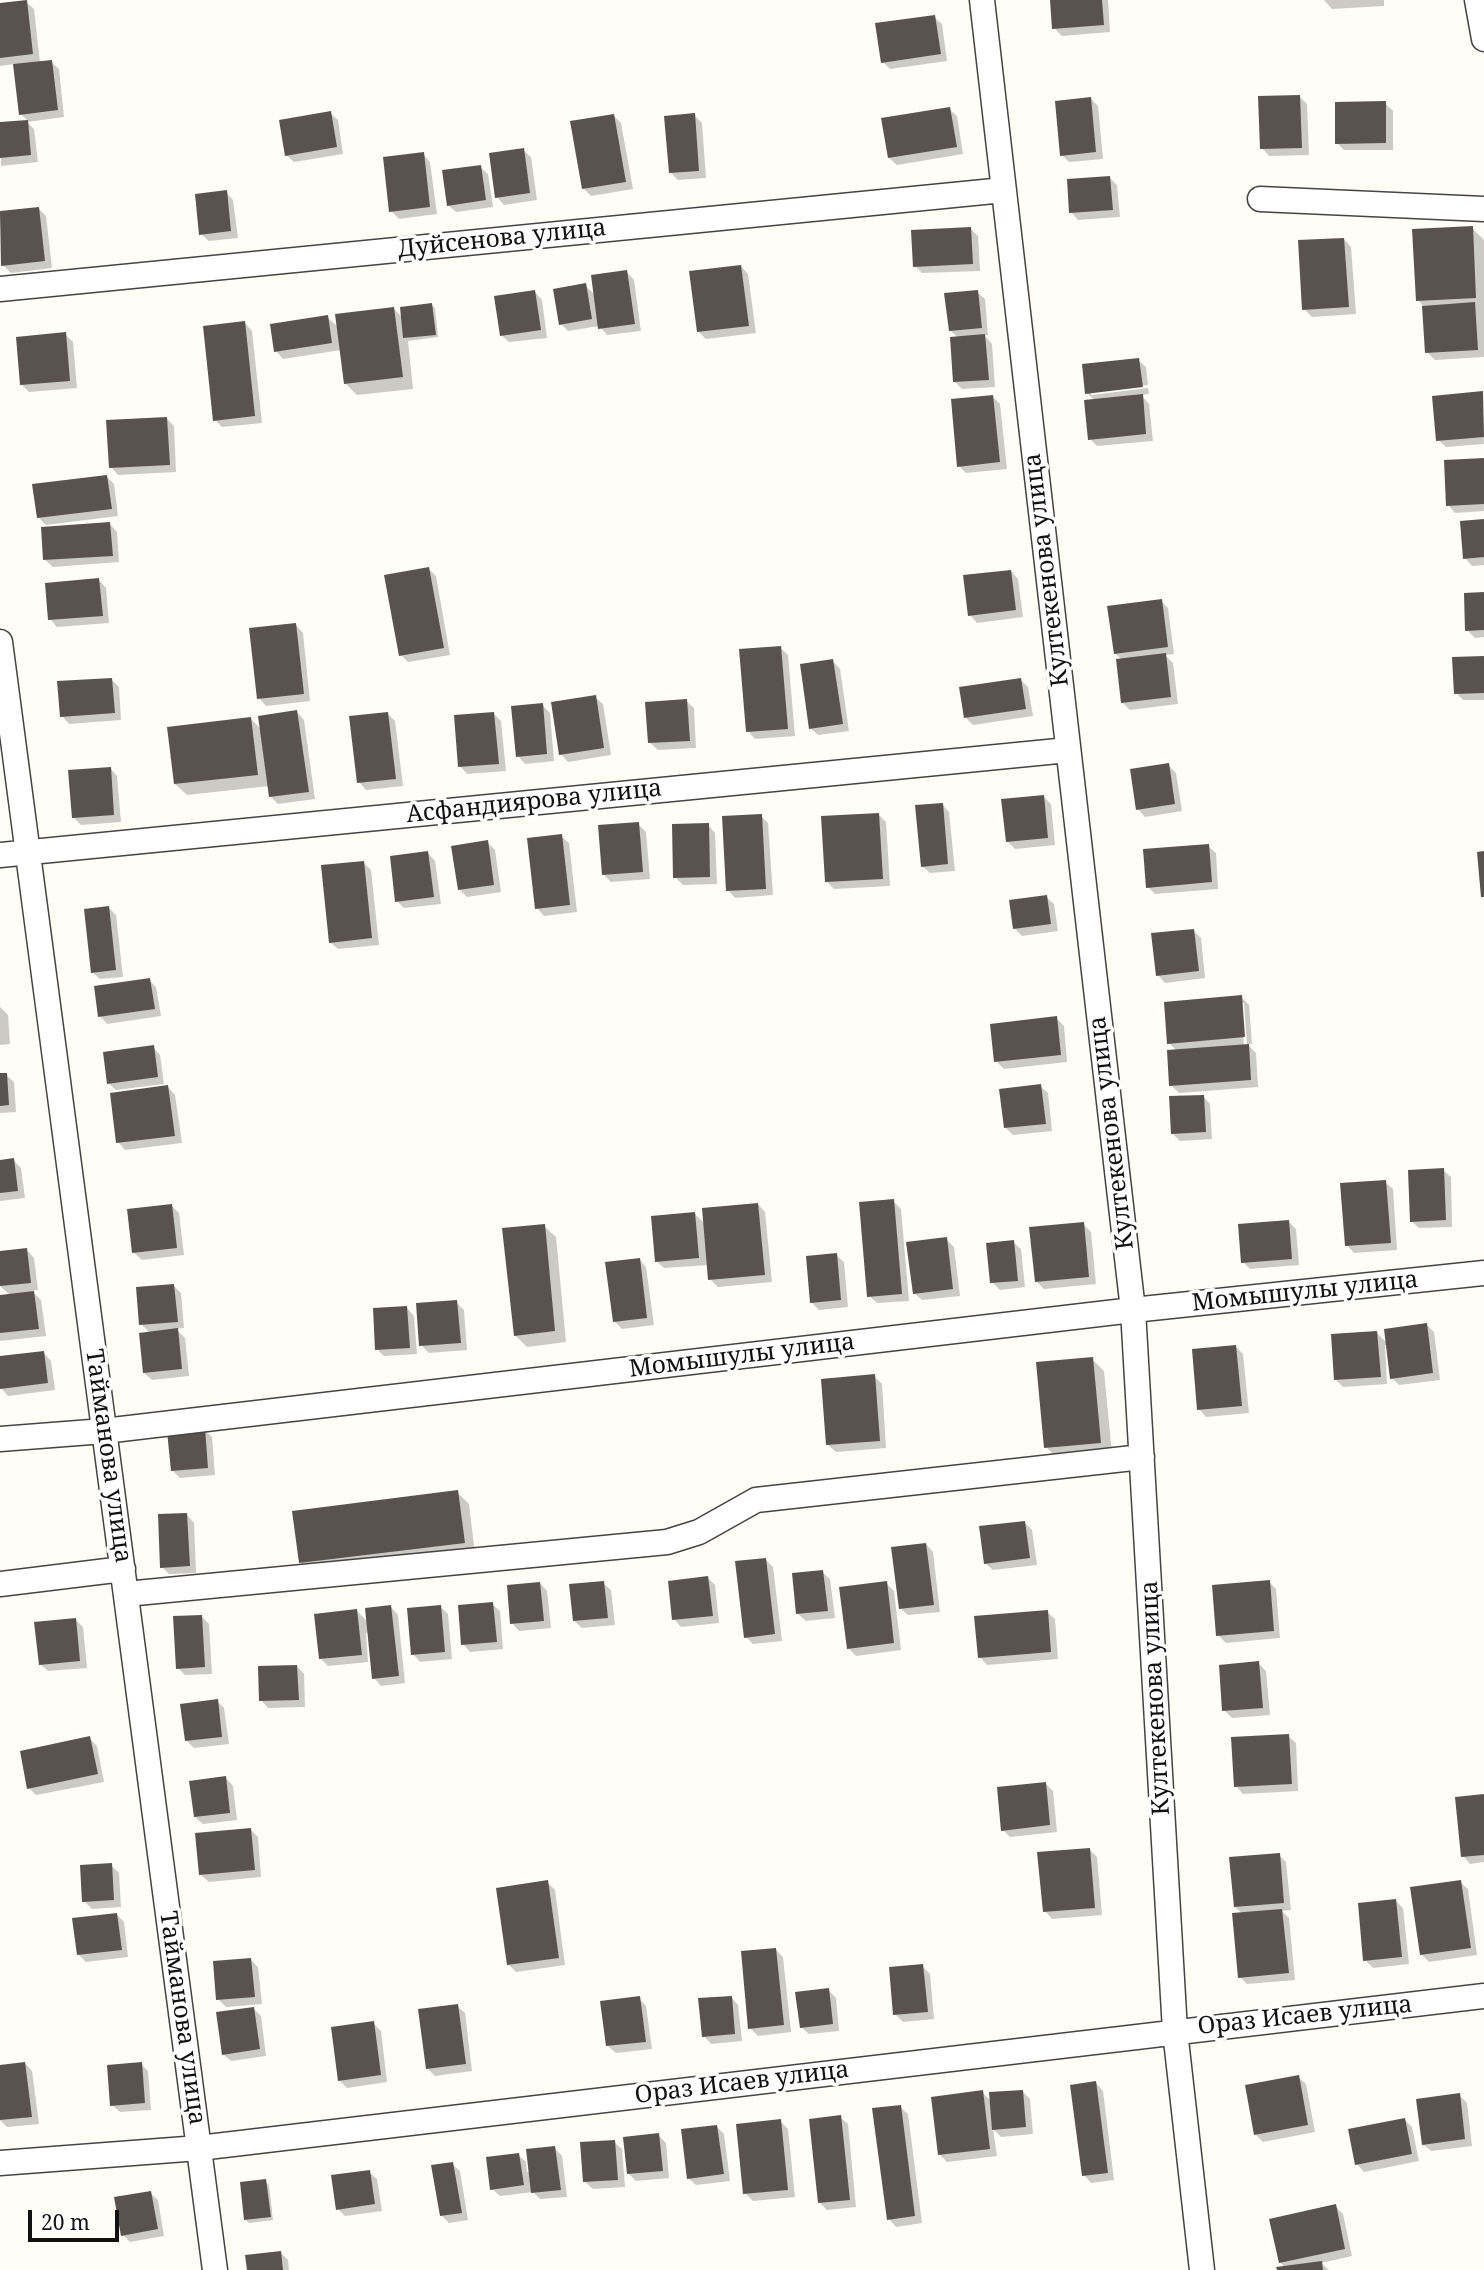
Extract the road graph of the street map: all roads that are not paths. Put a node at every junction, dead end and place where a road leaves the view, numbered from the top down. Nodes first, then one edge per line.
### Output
1 (982, 0) edge
2 (1477, 0) edge
3 (1484, 38) edge
4 (1004, 190) junction
5 (1260, 199) dead end
6 (1484, 209) edge
7 (0, 289) edge
8 (0, 642) edge
9 (1068, 750) junction
10 (28, 852) junction
11 (0, 855) edge
12 (1484, 1273) edge
13 (1133, 1310) junction
14 (104, 1431) junction
15 (0, 1439) edge
16 (1142, 1457) junction
17 (123, 1569) junction
18 (0, 1584) edge
19 (126, 1594) junction
20 (1484, 1996) edge
21 (1175, 2031) junction
22 (199, 2148) junction
23 (0, 2163) edge
24 (215, 2270) edge
25 (1202, 2270) edge

1 - 4 street, Култекенова улица
2 - 3 street
4 - 7 street, Дуйсенова улица
4 - 9 street, Култекенова улица
5 - 6 street
8 - 10 street, Тайманова улица
9 - 10 street, Асфандиярова улица
9 - 13 street, Култекенова улица
10 - 11 street, Асфандиярова улица
10 - 14 street, Тайманова улица
12 - 13 street, Момышулы улица
13 - 14 street, Момышулы улица
13 - 16 street, Култекенова улица
14 - 15 street, Момышулы улица
14 - 17 street, Тайманова улица
16 - 19 street
16 - 21 street, Култекенова улица
17 - 18 street
17 - 19 street, Тайманова улица
19 - 22 street, Тайманова улица
20 - 21 street, Ораз Исаев улица
21 - 22 street, Ораз Исаев улица
21 - 25 street, Култекенова улица
22 - 23 street, Ораз Исаев улица
22 - 24 street, Тайманова улица

